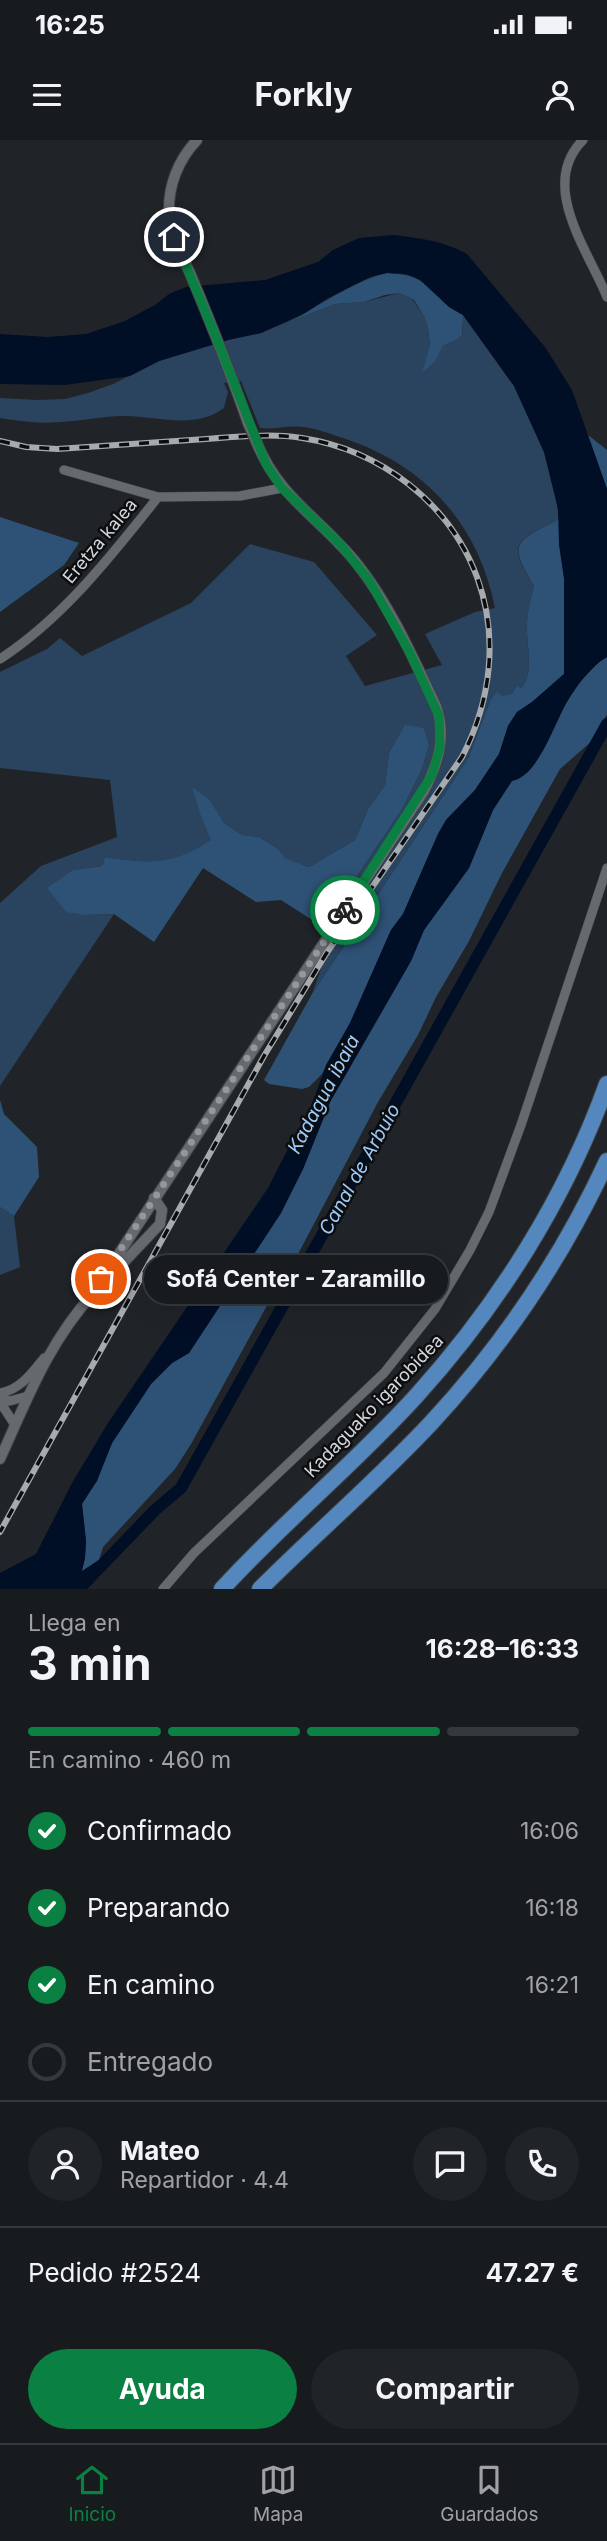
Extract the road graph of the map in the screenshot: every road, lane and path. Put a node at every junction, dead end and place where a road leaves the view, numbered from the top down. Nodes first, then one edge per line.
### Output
1 (197, 140) edge
2 (583, 140) edge
3 (607, 297) edge
4 (64, 470) dead end
5 (282, 488) junction
6 (158, 497) junction
7 (0, 659) edge
8 (607, 867) edge
9 (607, 1084) edge
10 (607, 1161) edge
11 (154, 1198) junction
12 (89, 1299) junction
13 (57, 1340) junction
14 (0, 1393) edge
15 (28, 1396) junction
16 (0, 1400) edge
17 (15, 1425) junction
18 (0, 1459) edge
19 (163, 1589) edge
20 (222, 1589) edge
21 (260, 1589) edge

1 - 5 street, bridge
2 - 3 street
4 - 6 street
5 - 6 street
5 - 11 street
6 - 7 street, Eretza kalea
8 - 19 street
9 - 20 highway, Kadaguako igarobidea
10 - 21 highway
11 - 12 street
11 - 12 street
12 - 13 street
13 - 14 street
13 - 15 street
15 - 16 street
15 - 17 street
16 - 17 street
17 - 18 street

